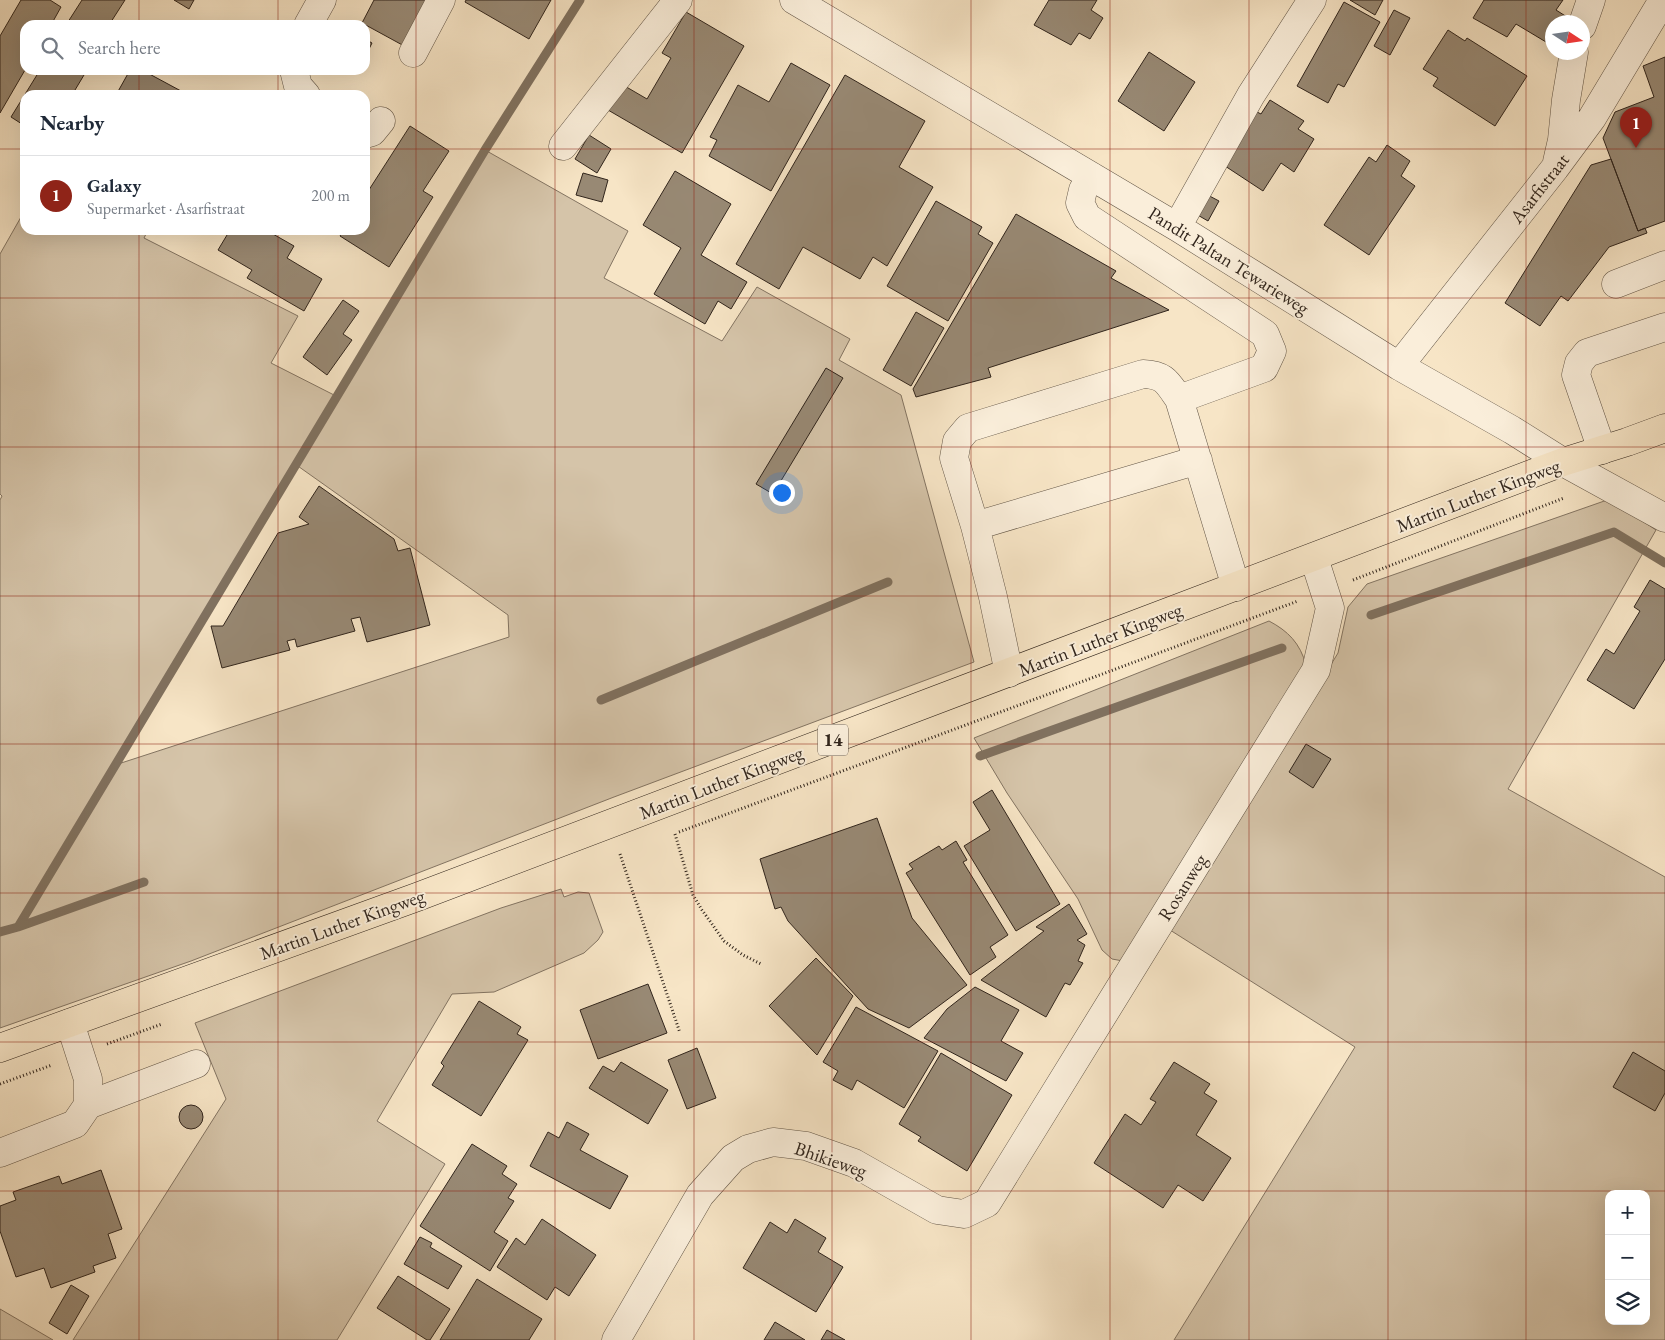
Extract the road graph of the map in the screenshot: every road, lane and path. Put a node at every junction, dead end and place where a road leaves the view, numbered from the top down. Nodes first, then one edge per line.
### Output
1 (322, 0) edge
2 (441, 0) edge
3 (678, 0) edge
4 (794, 0) edge
5 (1312, 0) edge
6 (1591, 0) edge
7 (1662, 0) edge
8 (1586, 15) edge
9 (311, 20) edge
10 (413, 54) dead end
11 (1573, 60) edge
12 (295, 75) edge
13 (302, 90) edge
14 (563, 146) dead end
15 (1555, 168) junction
16 (1090, 176) junction
17 (1177, 227) junction
18 (1665, 266) edge
19 (1616, 284) dead end
20 (1665, 328) edge
21 (1399, 366) junction
22 (1179, 398) junction
23 (1665, 428) edge
24 (1602, 450) junction
25 (1198, 460) junction
26 (1563, 462) junction
27 (1665, 518) edge
28 (975, 526) junction
29 (1314, 558) junction
30 (1236, 587) junction
31 (1009, 673) junction
32 (674, 834) dead end
33 (620, 854) dead end
34 (761, 964) dead end
35 (70, 1023) junction
36 (680, 1033) dead end
37 (0, 1048) edge
38 (196, 1064) dead end
39 (88, 1105) junction
40 (0, 1153) edge
41 (987, 1203) joint
42 (616, 1340) edge

1 - 9 street
2 - 10 street
3 - 14 street
4 - 16 street, Pandit Paltan Tewarieweg
5 - 17 street
6 - 8 street
7 - 15 street, Asarfistraat
11 - 15 street
12 - 13 street
15 - 21 street, Asarfistraat
16 - 17 street, Pandit Paltan Tewarieweg
16 - 22 street
17 - 21 street, Pandit Paltan Tewarieweg
18 - 19 street
20 - 24 street
21 - 26 street, Pandit Paltan Tewarieweg
22 - 25 street
22 - 28 street
23 - 24 main road, Martin Luther Kingweg / 14
24 - 26 main road, Martin Luther Kingweg / 14
25 - 28 street
25 - 30 street
26 - 27 street, Pandit Paltan Tewarieweg
26 - 29 main road, Martin Luther Kingweg / 14
28 - 31 street
29 - 30 main road, Martin Luther Kingweg / 14
29 - 41 street, Rosanweg
30 - 31 main road, Martin Luther Kingweg / 14
31 - 35 main road, Martin Luther Kingweg / 14
32 - 34 path
33 - 36 path
35 - 37 main road, Martin Luther Kingweg / 14
35 - 39 street
38 - 39 street
39 - 40 street
41 - 42 street, Bhikieweg

